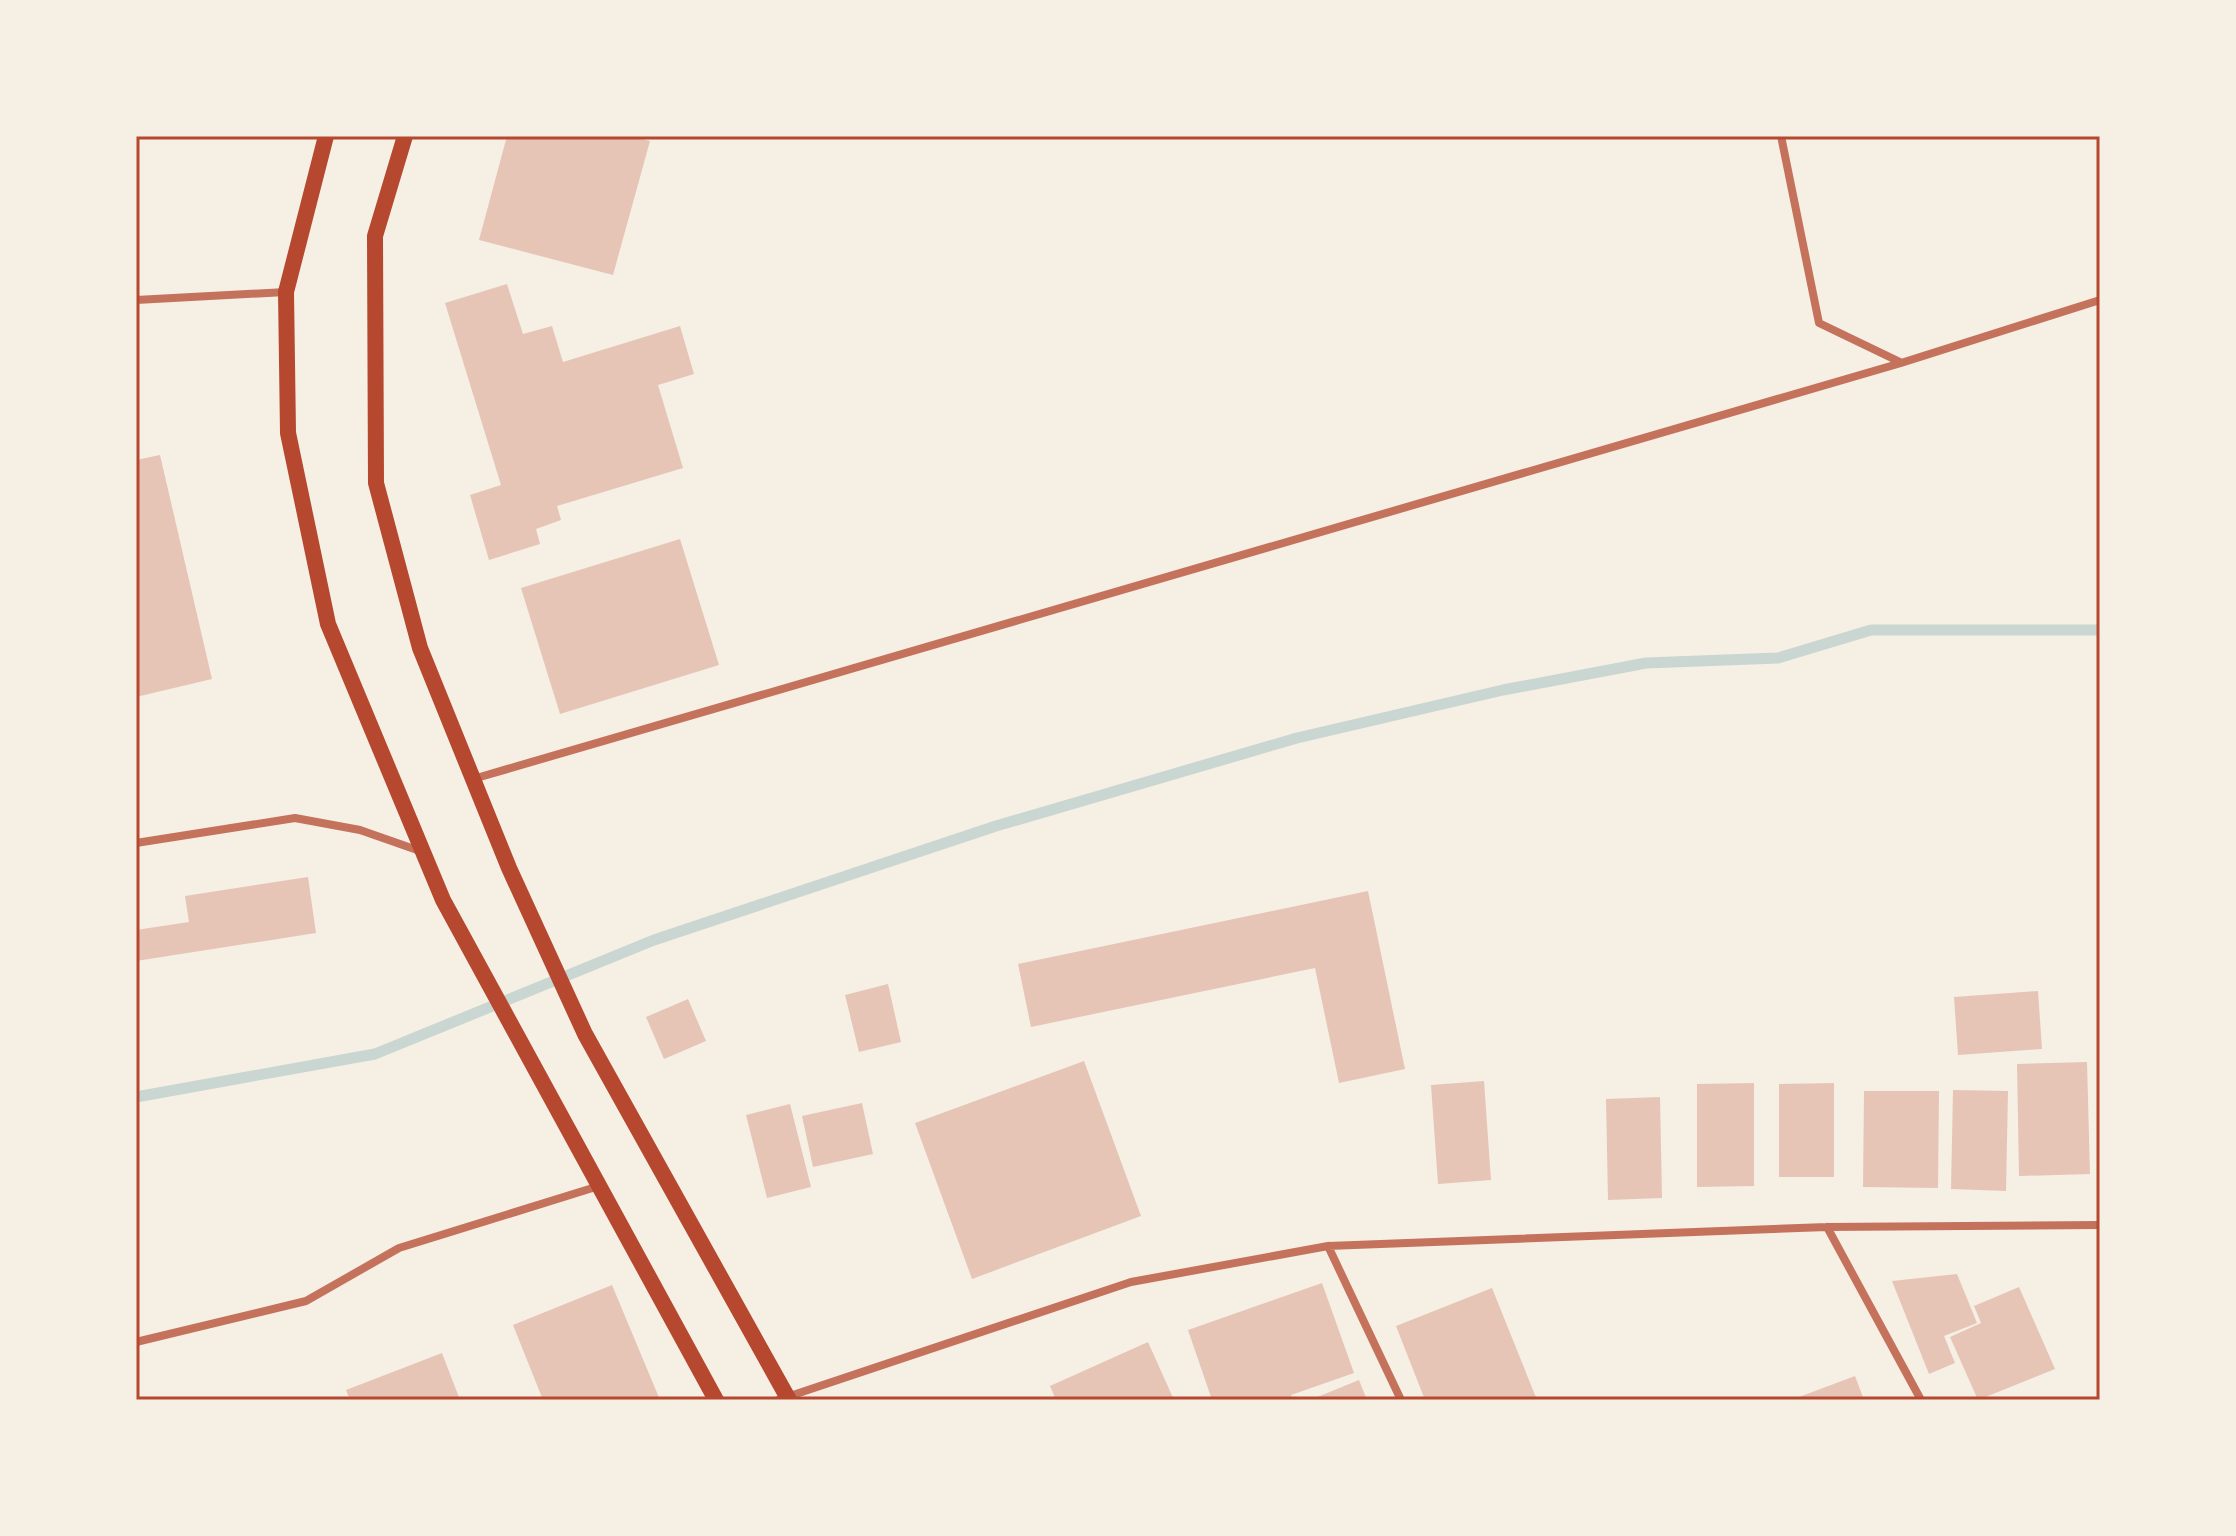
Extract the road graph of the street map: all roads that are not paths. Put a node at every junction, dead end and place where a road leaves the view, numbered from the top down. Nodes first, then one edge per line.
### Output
1 (326, 136) edge
2 (405, 136) edge
3 (1781, 136) edge
4 (286, 292) junction
5 (136, 300) edge
6 (2100, 300) edge
7 (1901, 363) junction
8 (473, 779) junction
9 (136, 843) edge
10 (423, 853) junction
11 (599, 1186) junction
12 (2100, 1225) edge
13 (1827, 1227) junction
14 (1328, 1246) junction
15 (136, 1342) edge
16 (785, 1399) edge
17 (716, 1400) edge
18 (1401, 1400) edge
19 (1921, 1400) edge

1 - 4 main road
2 - 8 main road
3 - 7 street
4 - 5 street
4 - 10 main road
6 - 7 street
7 - 8 street
8 - 16 main road
9 - 10 street
10 - 11 main road
11 - 15 street
11 - 17 main road
12 - 13 street
13 - 14 street
13 - 19 street
14 - 16 street
14 - 18 street

